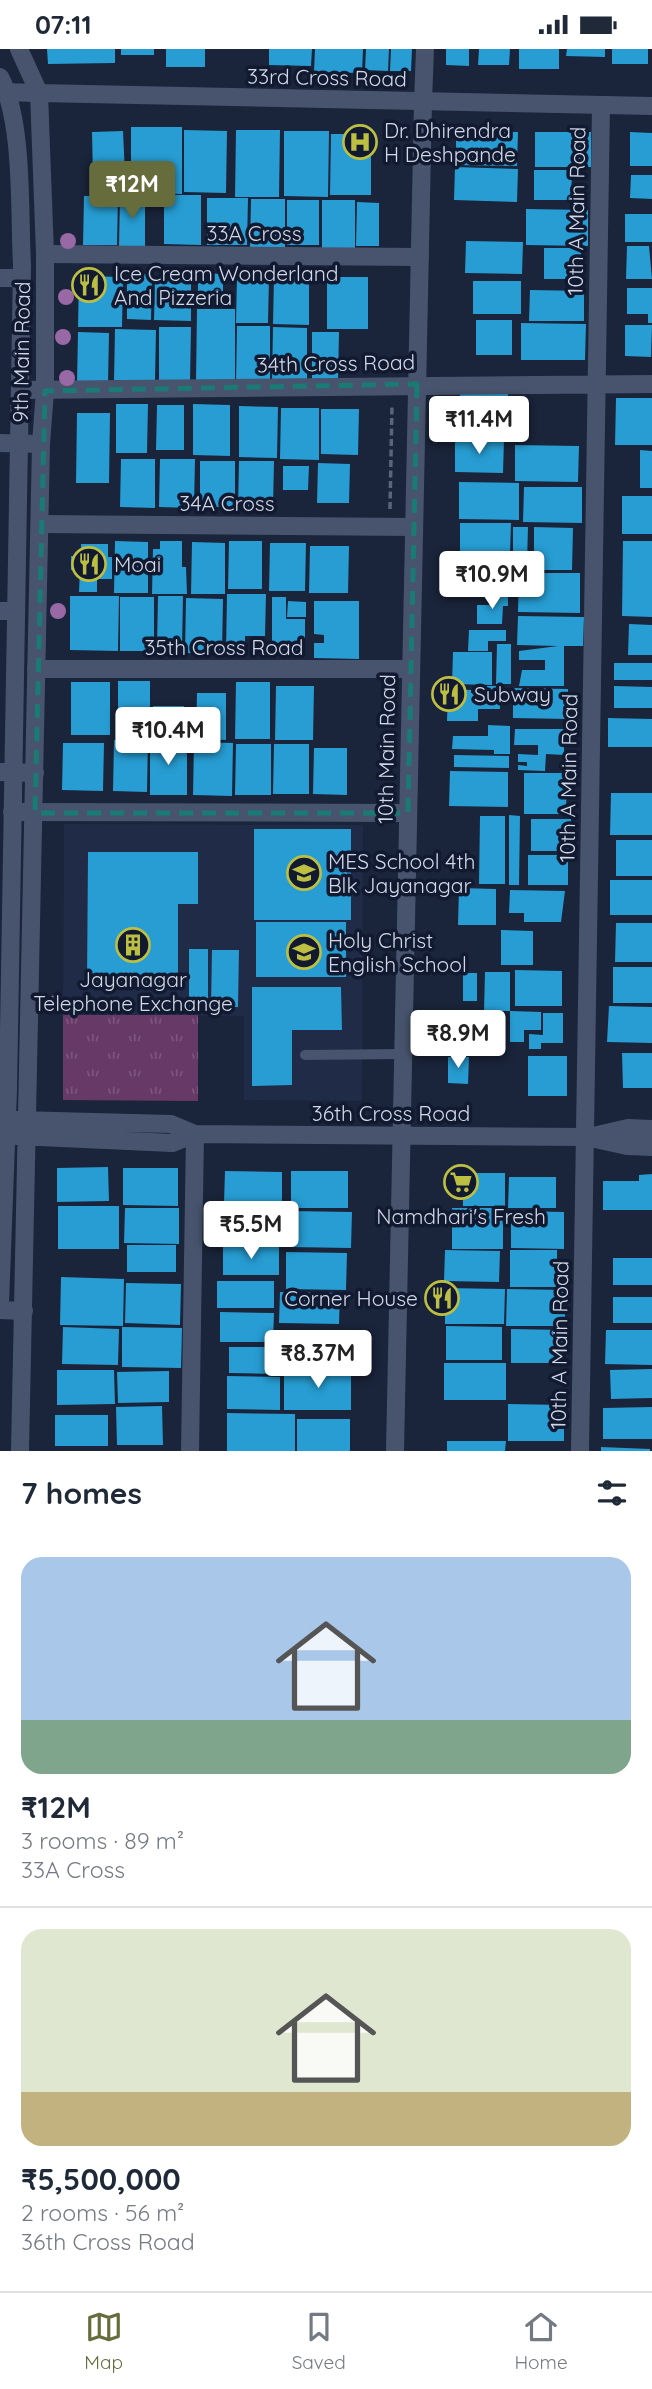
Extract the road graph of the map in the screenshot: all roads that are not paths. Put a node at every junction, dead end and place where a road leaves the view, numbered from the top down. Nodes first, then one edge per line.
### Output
1 (19, 49) edge
2 (425, 49) edge
3 (3, 87) edge
4 (39, 93) junction
5 (423, 102) junction
6 (601, 106) junction
7 (652, 106) edge
8 (45, 254) junction
9 (420, 257) junction
10 (0, 278) edge
11 (21, 278) junction
12 (597, 383) junction
13 (417, 384) junction
14 (652, 384) edge
15 (20, 390) junction
16 (45, 391) junction
17 (0, 443) edge
18 (20, 443) junction
19 (41, 444) junction
20 (40, 524) junction
21 (414, 527) junction
22 (8, 611) edge
23 (36, 669) junction
24 (411, 669) junction
25 (6, 772) edge
26 (35, 773) junction
27 (12, 812) junction
28 (35, 813) junction
29 (408, 813) junction
30 (402, 1054) junction
31 (305, 1055) dead end
32 (3, 1126) edge
33 (652, 1129) edge
34 (28, 1131) junction
35 (195, 1134) junction
36 (401, 1136) junction
37 (586, 1137) junction
38 (652, 1146) edge
39 (0, 1304) edge
40 (0, 1310) edge
41 (24, 1311) junction
42 (20, 1451) edge
43 (190, 1451) edge
44 (395, 1451) edge
45 (580, 1451) edge

1 - 4 street, 9th Main Road
2 - 5 street, 10th Main Road
3 - 4 street, 33rd Cross Road
3 - 11 street, 9th Main Road
4 - 5 street, 33rd Cross Road
4 - 8 street, 9th Main Road
5 - 6 street, 33rd Cross Road
5 - 9 street, 10th Main Road
6 - 7 street, 33rd Cross Road
6 - 12 street, 10th A Main Road
8 - 9 street, 33A Cross
8 - 16 street, 9th Main Road
9 - 13 street, 10th Main Road
10 - 11 street
11 - 15 street, 9th Main Road
12 - 13 street, 34th Cross Road
12 - 14 street, 34th Cross Road
12 - 37 street, 10th A Main Road
13 - 16 street, 34th Cross Road
13 - 21 street, 10th Main Road
15 - 16 street, 34th Cross Road
15 - 18 street, 9th Main Road
16 - 19 street, 9th Main Road
17 - 18 street
18 - 19 street
18 - 22 street, 9th Main Road
19 - 20 street, 9th Main Road
20 - 21 street, 34A Cross
20 - 23 street, 9th Main Road
21 - 24 street, 10th Main Road
22 - 25 street, 9th Main Road
23 - 24 street, 35th Cross Road
23 - 26 street, 9th Main Road
24 - 29 street, 10th Main Road
25 - 26 street
25 - 27 street, 9th Main Road
26 - 28 street, 9th Main Road
27 - 28 street
27 - 32 street, 9th Main Road
28 - 29 street
28 - 34 street, 9th Main Road
29 - 30 street, 10th Main Road
30 - 31 lane
30 - 36 street, 10th Main Road
32 - 34 street, 36th Cross Road
32 - 39 street, 9th Main Road
33 - 37 street, 36th Cross Road
34 - 35 street, 36th Cross Road
34 - 41 street, 9th Main Road
35 - 36 street, 36th Cross Road
35 - 43 street
36 - 37 street, 36th Cross Road
36 - 44 street, 10th Main Road
37 - 38 street, 36th Cross Road
37 - 45 street, 10th A Main Road
40 - 41 street
41 - 42 street, 9th Main Road

